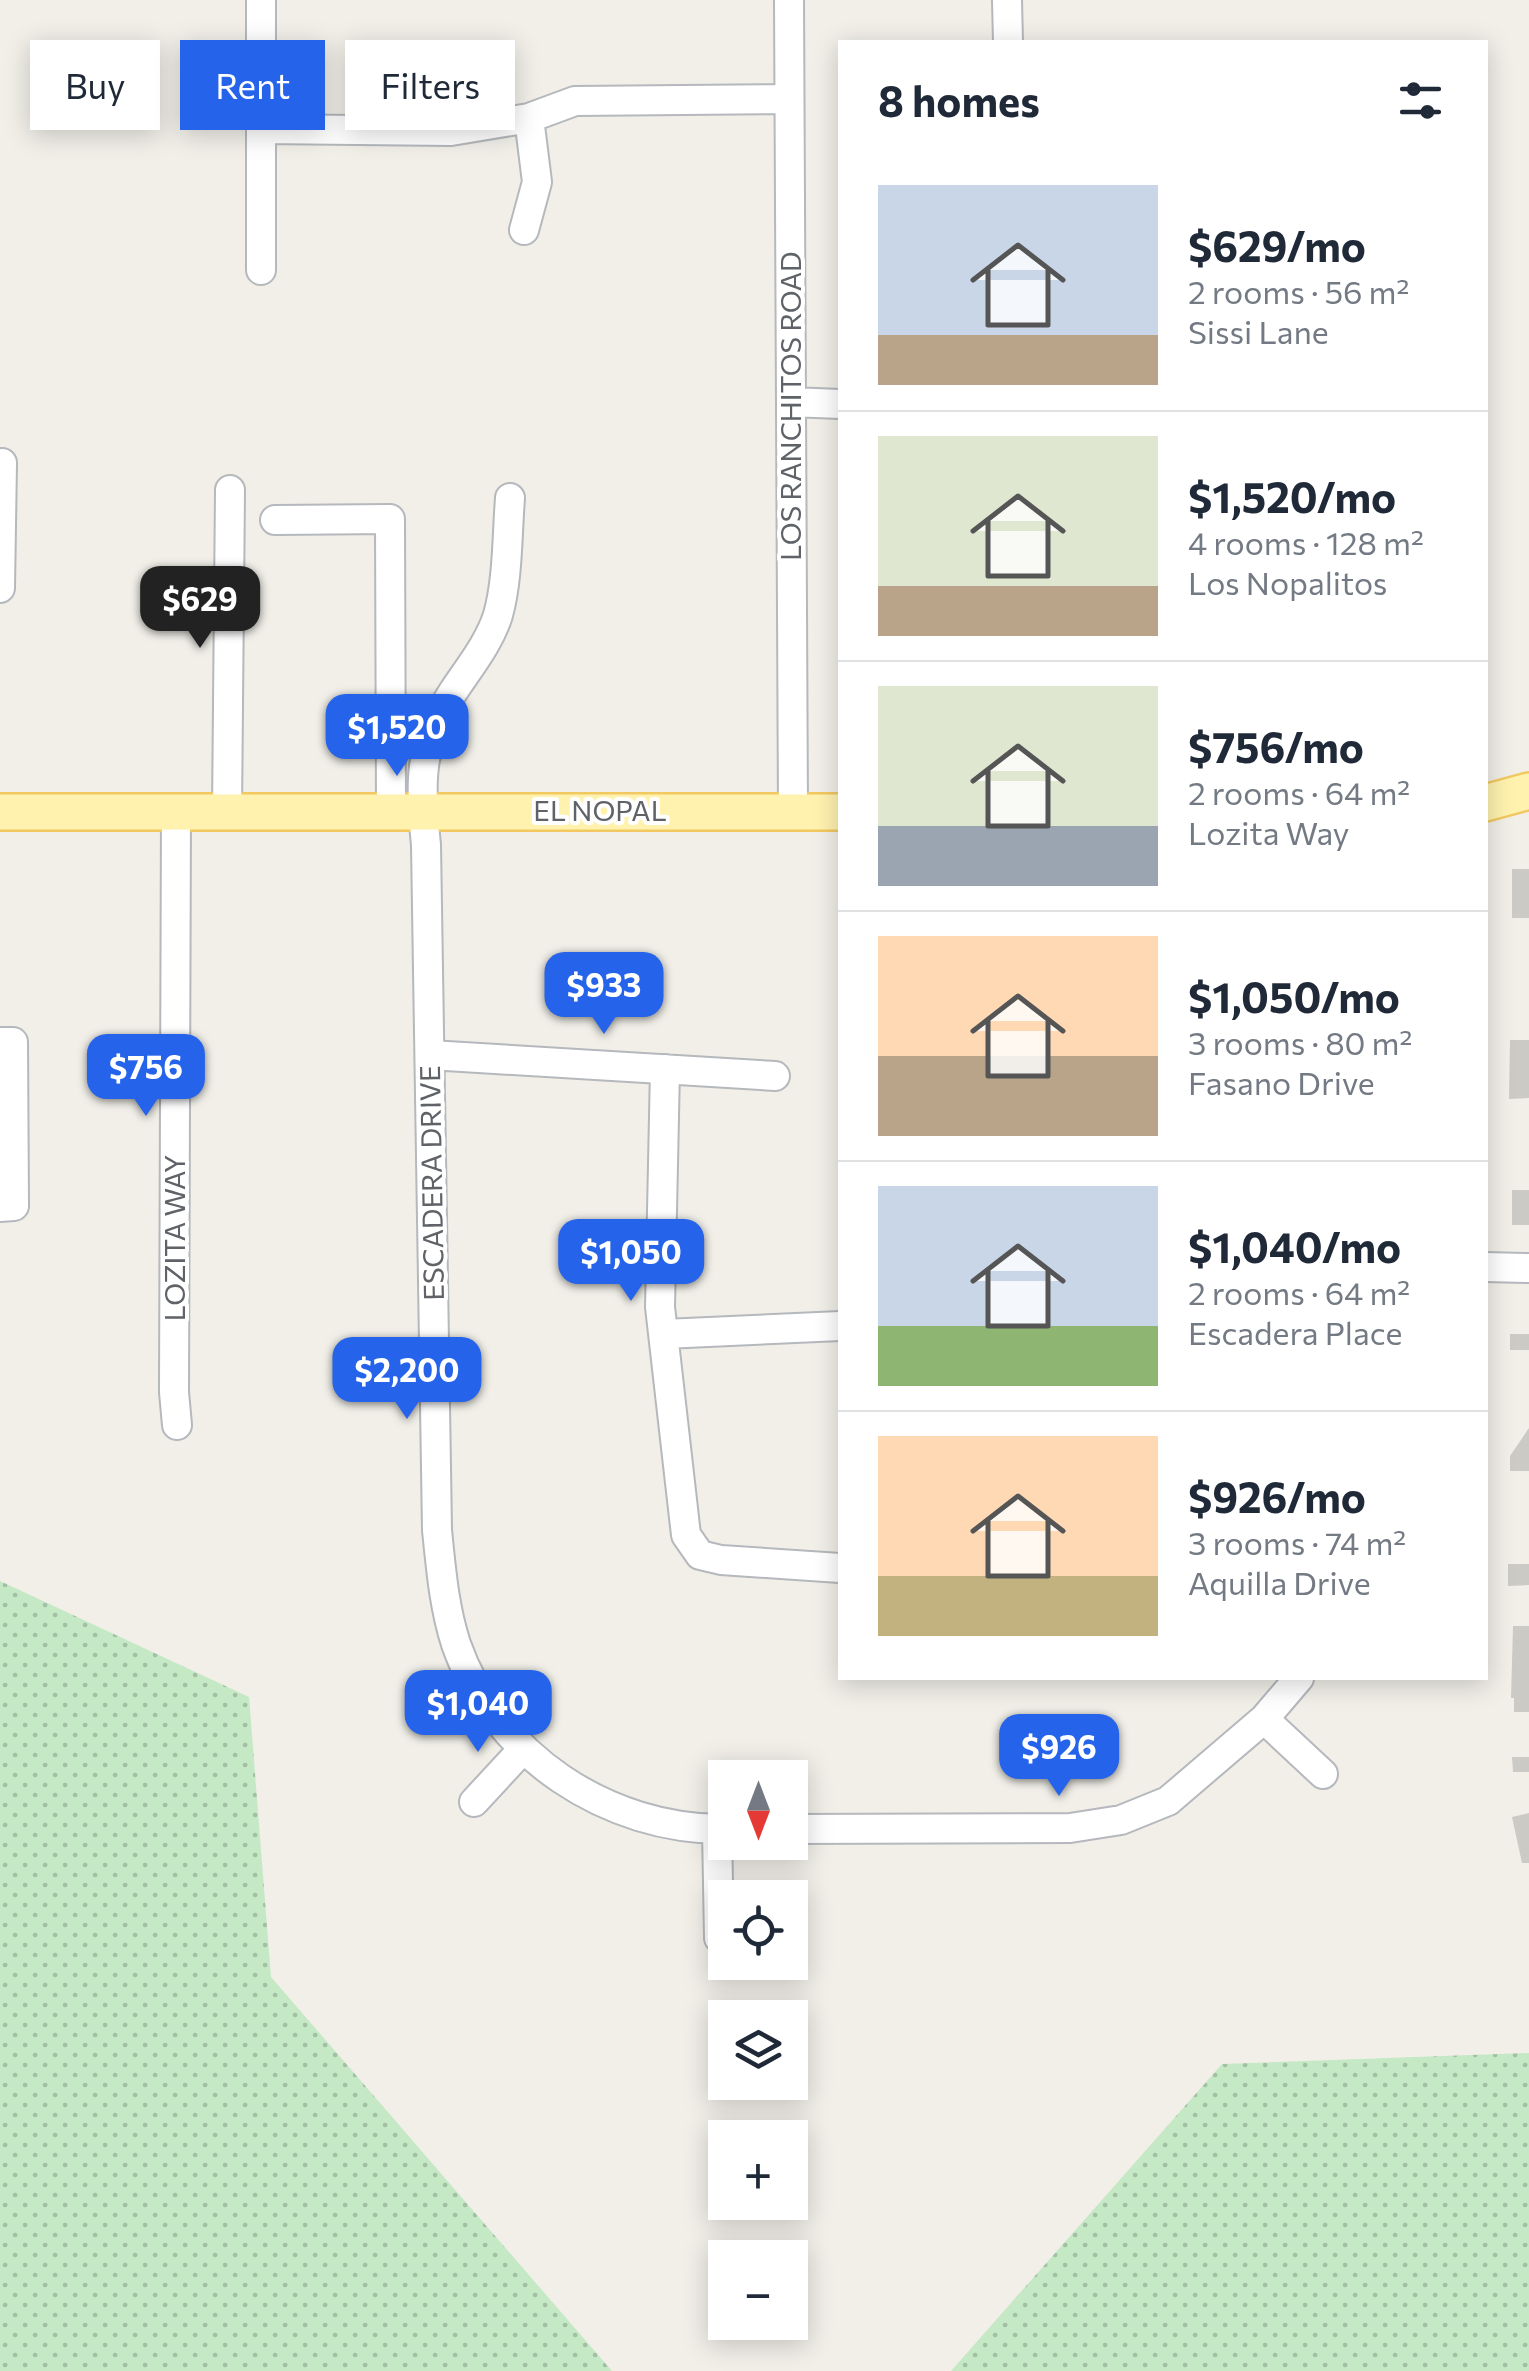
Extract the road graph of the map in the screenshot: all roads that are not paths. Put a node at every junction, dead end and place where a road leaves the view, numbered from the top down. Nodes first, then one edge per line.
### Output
1 (261, 0) edge
2 (789, 0) edge
3 (1007, 0) edge
4 (262, 40) edge
5 (1008, 40) edge
6 (789, 98) junction
7 (529, 118) junction
8 (263, 130) edge
9 (325, 130) edge
10 (524, 230) dead end
11 (261, 270) dead end
12 (791, 402) junction
13 (838, 404) edge
14 (2, 462) edge
15 (230, 490) dead end
16 (510, 498) dead end
17 (275, 520) dead end
18 (0, 588) edge
19 (1529, 791) edge
20 (1488, 802) edge
21 (407, 811) junction
22 (0, 812) edge
23 (176, 812) junction
24 (227, 812) junction
25 (793, 812) junction
26 (838, 812) edge
27 (6, 1042) edge
28 (430, 1056) junction
29 (665, 1069) junction
30 (775, 1076) dead end
31 (7, 1207) edge
32 (1488, 1267) edge
33 (1529, 1268) edge
34 (838, 1326) edge
35 (664, 1334) junction
36 (177, 1424) dead end
37 (838, 1568) edge
38 (1297, 1680) edge
39 (1264, 1719) junction
40 (524, 1748) junction
41 (1323, 1774) dead end
42 (474, 1802) dead end
43 (708, 1828) edge
44 (808, 1829) edge

1 - 4 street
2 - 6 street, LOS RANCHITOS ROAD
3 - 5 street
6 - 7 street
6 - 12 street, LOS RANCHITOS ROAD
7 - 9 street
7 - 10 street
8 - 11 street
12 - 13 street
12 - 25 street, LOS RANCHITOS ROAD
14 - 18 street
15 - 24 street
16 - 21 street
17 - 21 street
19 - 20 main road
21 - 24 main road, EL NOPAL
21 - 25 main road, EL NOPAL
21 - 28 street, ESCADERA DRIVE
22 - 23 main road, EL NOPAL
23 - 24 main road, EL NOPAL
23 - 36 street, LOZITA WAY
25 - 26 main road, EL NOPAL
27 - 31 street
28 - 29 street
28 - 40 street, ESCADERA DRIVE
29 - 30 street
29 - 35 street
32 - 33 street
34 - 35 street
35 - 37 street
38 - 39 street
39 - 41 street
39 - 44 street
40 - 42 street
40 - 43 street, ESCADERA DRIVE

